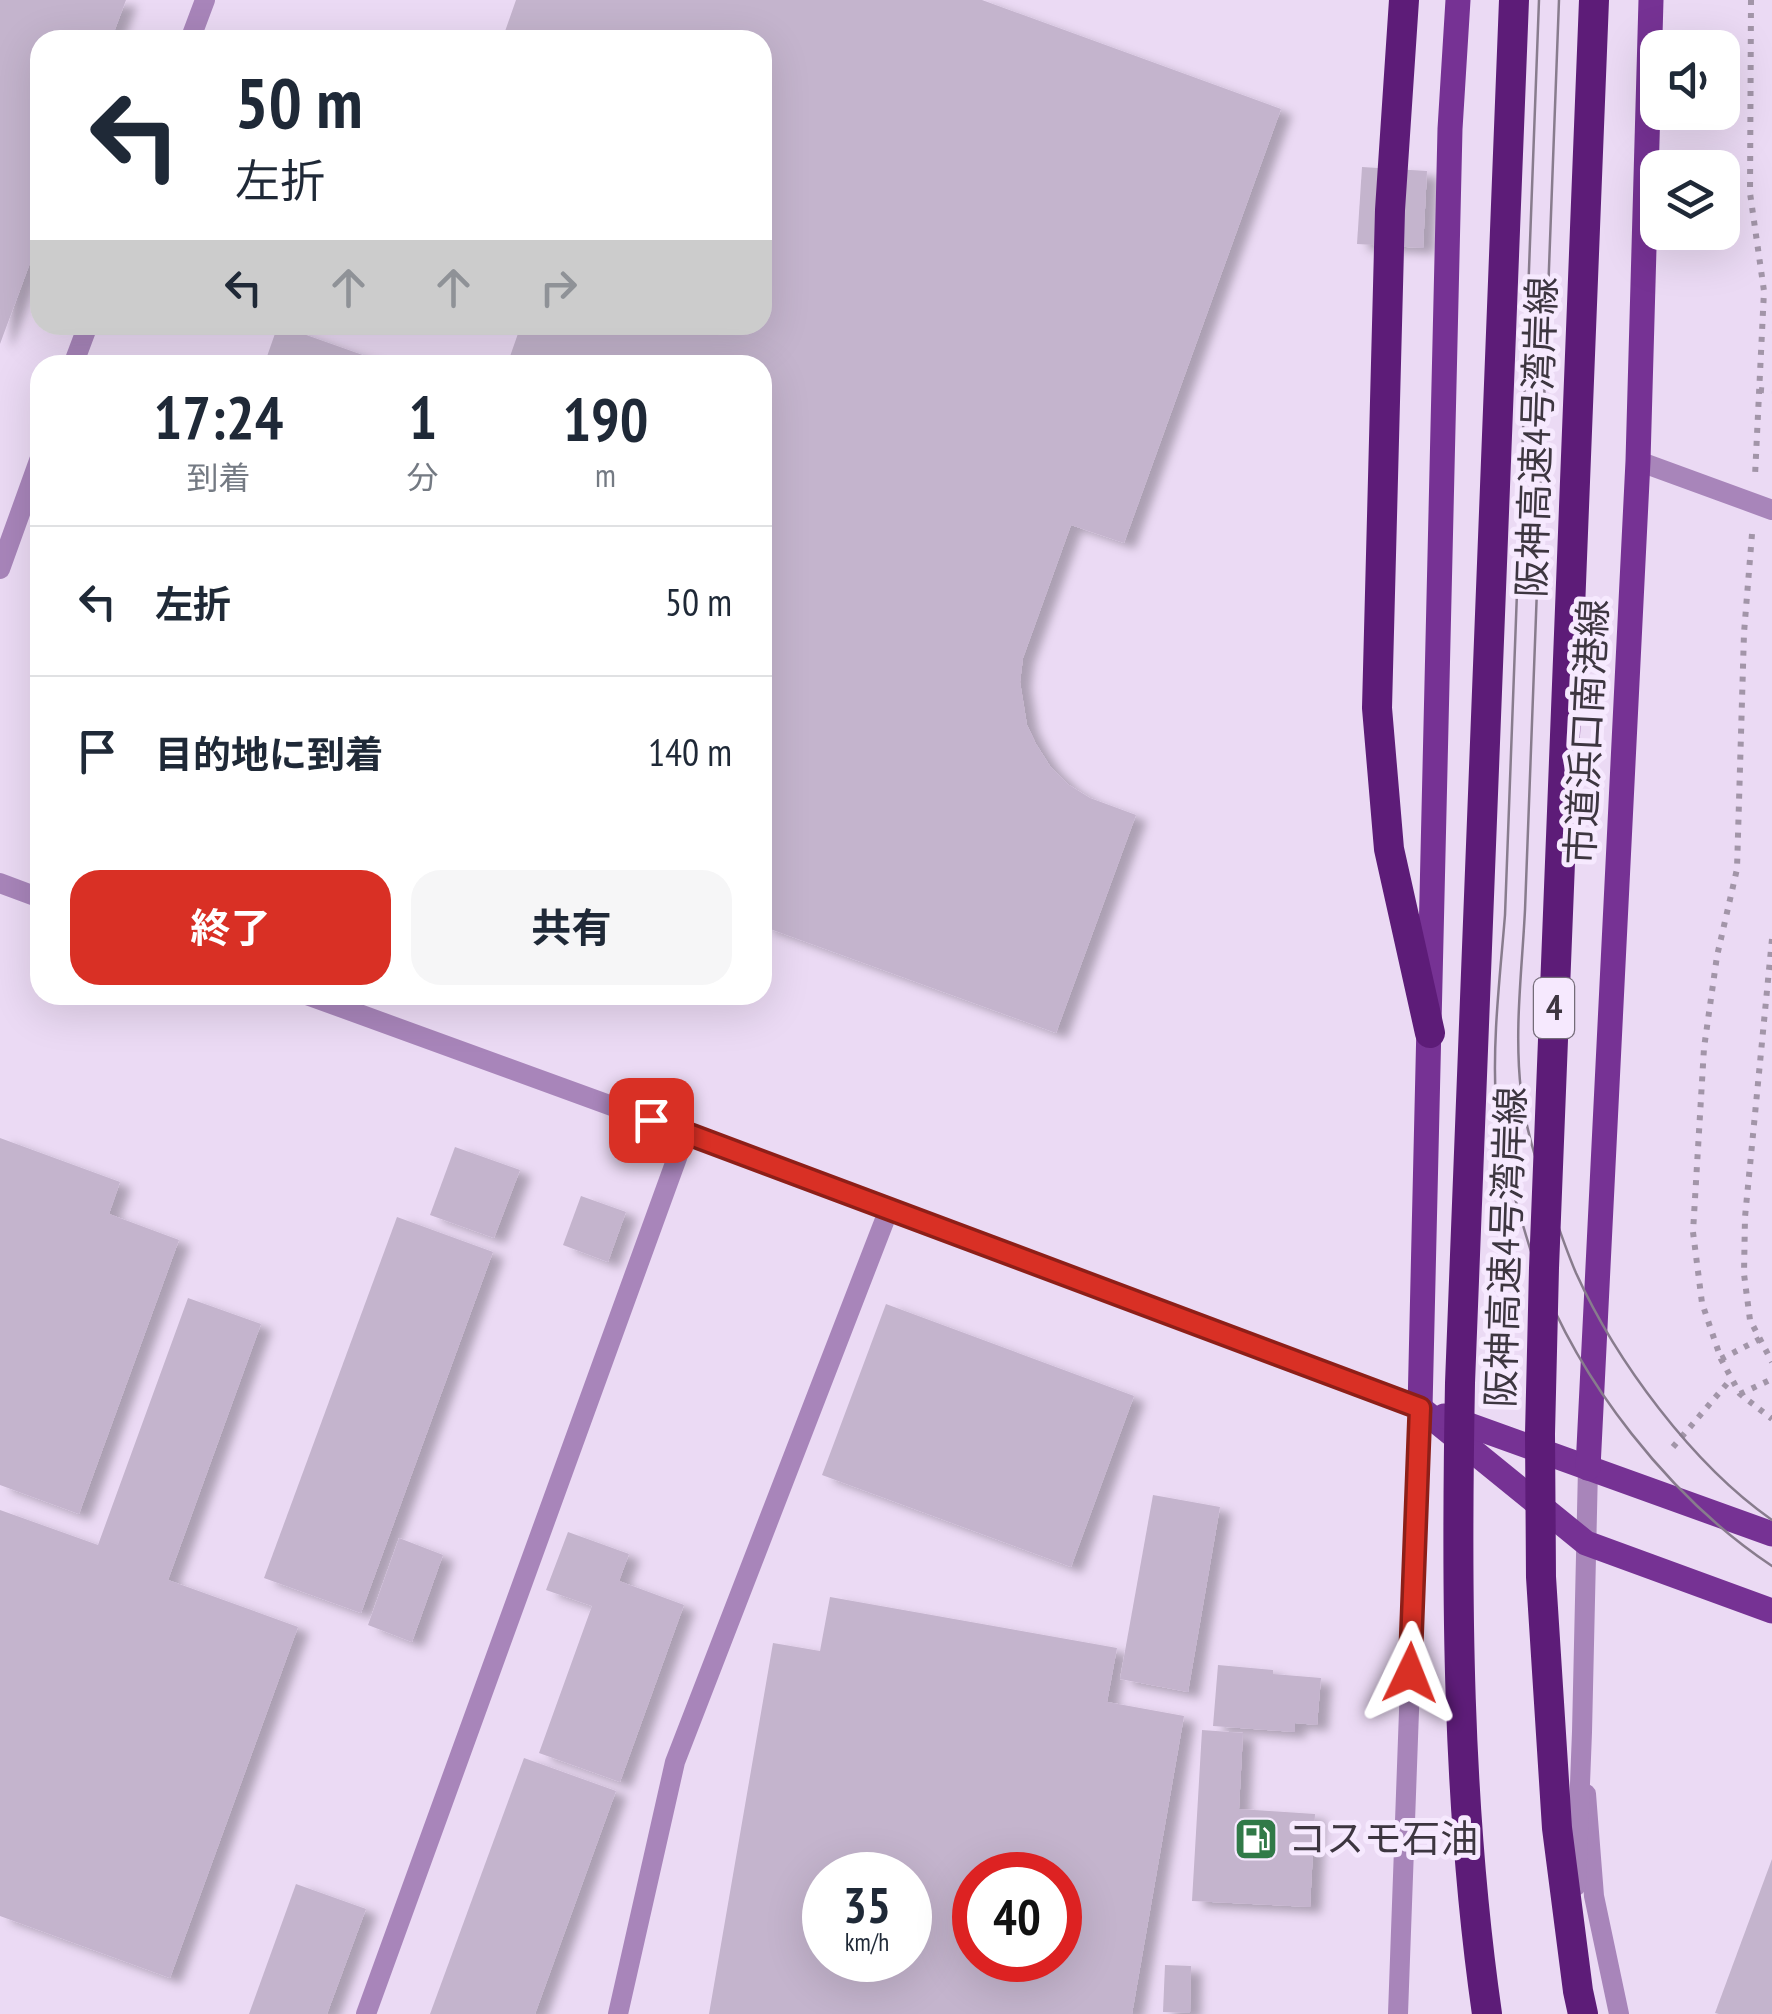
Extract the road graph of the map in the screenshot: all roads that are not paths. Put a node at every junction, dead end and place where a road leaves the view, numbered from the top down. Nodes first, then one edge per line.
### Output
1 (205, 0) edge
2 (1404, 0) edge
3 (1458, 0) edge
4 (1514, 0) edge
5 (1594, 0) edge
6 (1651, 0) edge
7 (194, 30) edge
8 (1638, 462) junction
9 (30, 486) edge
10 (1772, 510) edge
11 (0, 569) edge
12 (0, 883) edge
13 (30, 894) edge
14 (334, 1005) edge
15 (1430, 1033) junction
16 (686, 1133) junction
17 (889, 1209) junction
18 (1420, 1408) junction
19 (1588, 1468) junction
20 (1772, 1534) edge
21 (1586, 1543) junction
22 (1772, 1611) edge
23 (1582, 1732) junction
24 (366, 2014) edge
25 (618, 2014) edge
26 (1398, 2014) edge
27 (1487, 2014) edge
28 (1570, 2014) edge
29 (1583, 2014) edge
30 (1618, 2014) edge

1 - 7 street
2 - 15 highway
3 - 15 main road
4 - 27 highway, 阪神高速4号湾岸線, bridge
5 - 29 highway, 阪神高速4号湾岸線 / 4, bridge
6 - 8 main road, 市道浜口南港線
8 - 10 street
8 - 19 main road, 市道浜口南港線
9 - 11 street
12 - 13 street
14 - 16 street
15 - 18 main road
16 - 17 street
16 - 24 street
17 - 18 street
17 - 25 street
18 - 19 main road
18 - 21 main road
18 - 26 street
19 - 20 main road
19 - 21 street
21 - 22 main road
21 - 23 street
23 - 28 street
23 - 30 street

